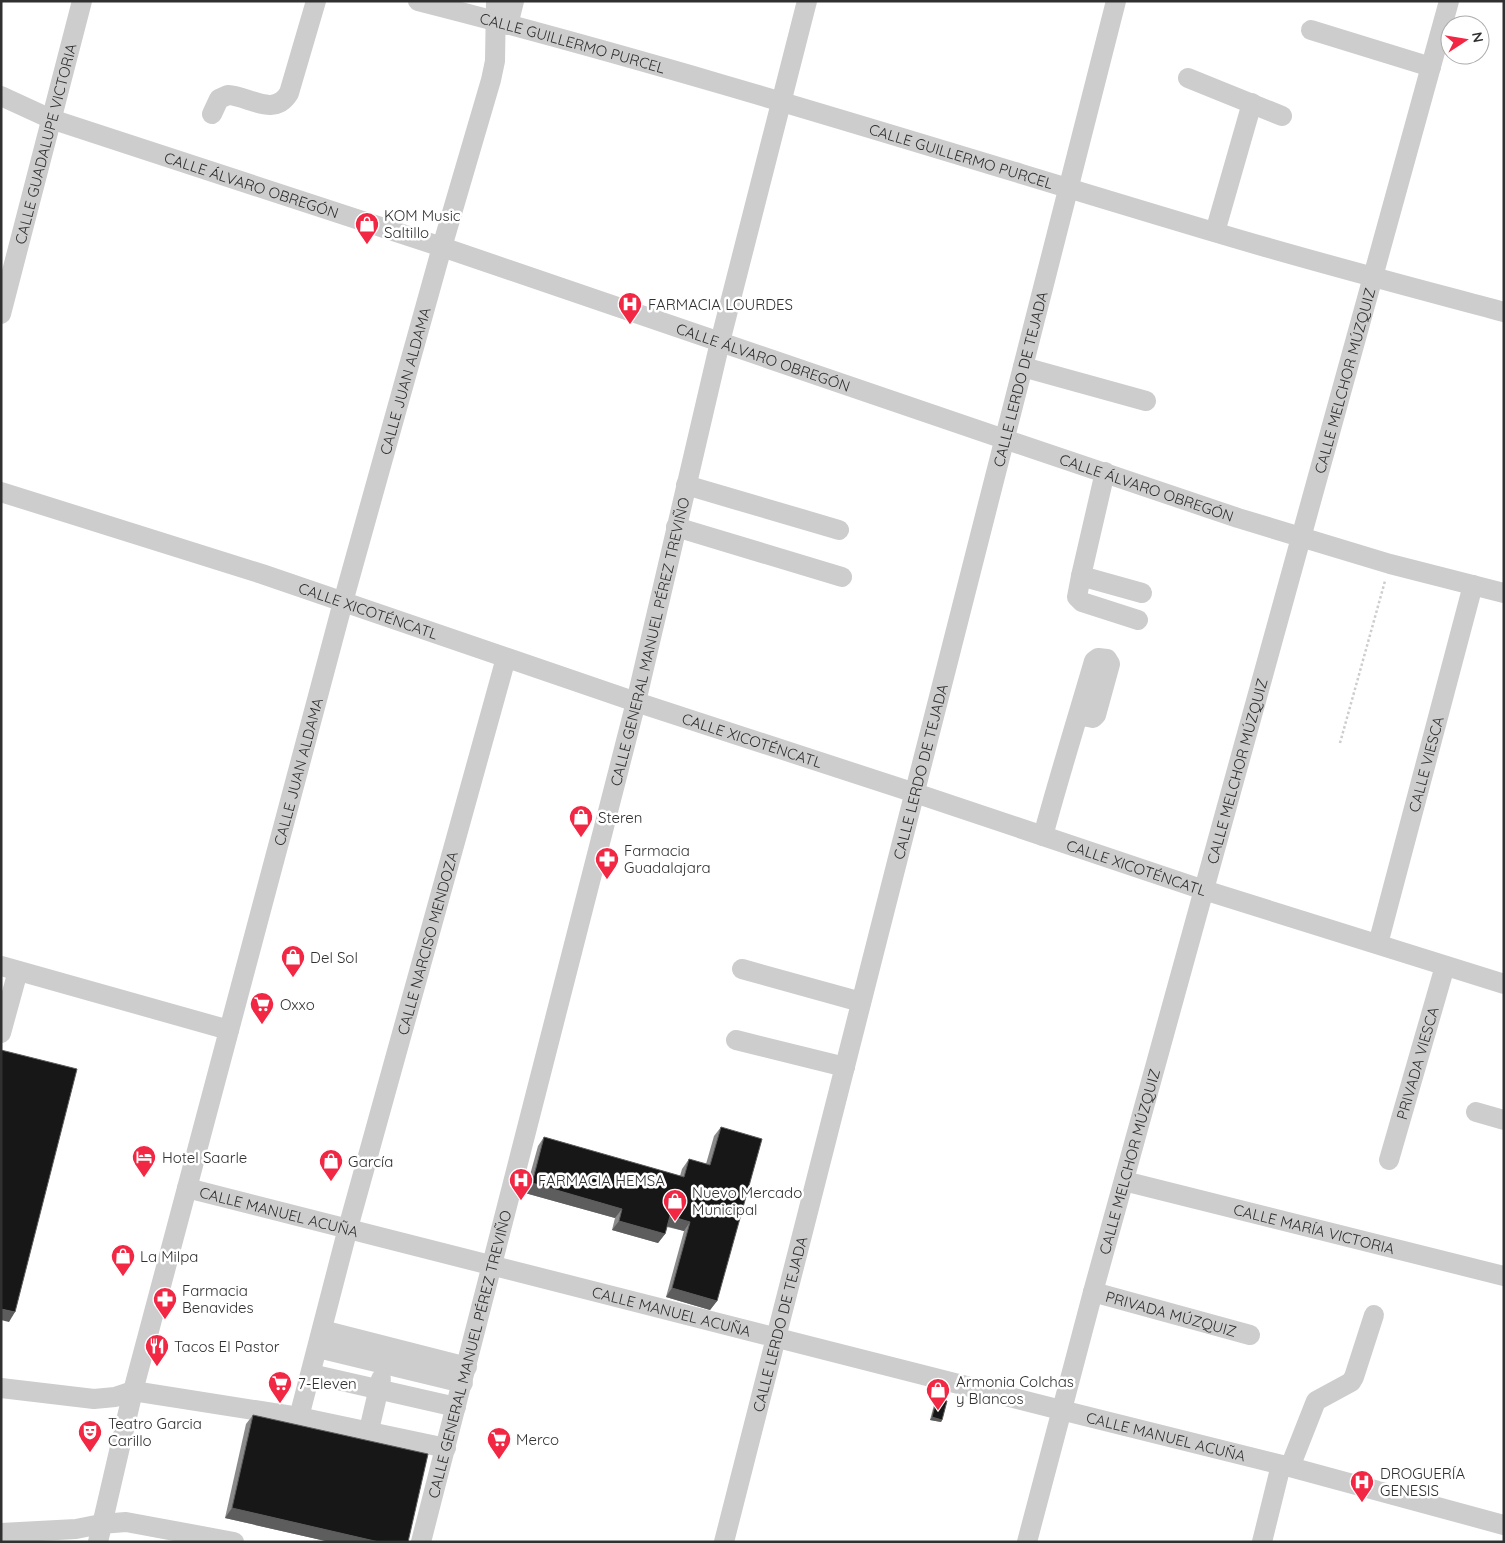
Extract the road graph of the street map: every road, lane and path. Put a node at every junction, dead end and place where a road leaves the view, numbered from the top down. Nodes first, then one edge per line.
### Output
1 (82, 1) edge
2 (316, 1) edge
3 (418, 1) edge
4 (509, 1) edge
5 (807, 1) edge
6 (1116, 1) edge
7 (1449, 1) edge
8 (502, 23) junction
9 (1312, 30) dead end
10 (1431, 67) junction
11 (1188, 78) dead end
12 (1, 96) edge
13 (781, 102) junction
14 (1252, 103) junction
15 (212, 114) dead end
16 (1282, 116) dead end
17 (51, 119) junction
18 (1069, 187) junction
19 (1215, 232) junction
20 (442, 247) junction
21 (6, 274) edge
22 (1374, 277) junction
23 (1504, 312) edge
24 (1, 314) edge
25 (720, 342) junction
26 (1023, 367) junction
27 (1146, 402) dead end
28 (1004, 439) junction
29 (1105, 472) junction
30 (686, 485) junction
31 (1, 492) edge
32 (676, 527) junction
33 (839, 530) dead end
34 (1300, 537) junction
35 (1390, 564) junction
36 (1080, 576) junction
37 (842, 577) dead end
38 (1473, 585) junction
39 (1142, 593) dead end
40 (1504, 593) edge
41 (343, 602) junction
42 (1138, 620) dead end
43 (506, 658) junction
44 (636, 702) junction
45 (1078, 715) dead end
46 (1340, 743) dead end
47 (915, 793) junction
48 (1043, 836) junction
49 (1204, 890) junction
50 (1378, 944) junction
51 (1445, 966) junction
52 (10, 968) edge
53 (742, 969) dead end
54 (1504, 984) edge
55 (862, 1002) junction
56 (229, 1030) junction
57 (1, 1033) edge
58 (736, 1040) dead end
59 (845, 1067) junction
60 (1476, 1112) dead end
61 (1504, 1120) edge
62 (1389, 1160) dead end
63 (1124, 1181) junction
64 (187, 1188) junction
65 (348, 1228) junction
66 (492, 1265) junction
67 (1504, 1276) edge
68 (1093, 1292) junction
69 (1374, 1315) dead end
70 (1250, 1335) dead end
71 (777, 1338) junction
72 (320, 1339) junction
73 (385, 1365) junction
74 (311, 1374) junction
75 (465, 1375) junction
76 (1, 1388) edge
77 (378, 1390) junction
78 (133, 1391) junction
79 (456, 1407) junction
80 (1061, 1410) junction
81 (299, 1417) junction
82 (369, 1430) junction
83 (446, 1448) junction
84 (1286, 1466) junction
85 (1504, 1525) edge
86 (1, 1533) edge
87 (100, 1533) edge
88 (1504, 1537) edge
89 (234, 1542) edge
90 (421, 1542) edge
91 (724, 1542) edge
92 (1027, 1542) edge
93 (1262, 1542) edge
94 (1503, 1542) edge

1 - 17 street, CALLE GUADALUPE VICTORIA
2 - 15 street
3 - 8 street, CALLE GUILLERMO PURCEL
4 - 8 street, CALLE JUAN ALDAMA
5 - 13 street, CALLE GENERAL MANUEL PÉREZ TREVIÑO
6 - 18 street, CALLE LERDO DE TEJADA
7 - 10 street, CALLE MELCHOR MÚZQUIZ
8 - 13 street, CALLE GUILLERMO PURCEL
8 - 20 street, CALLE JUAN ALDAMA
9 - 10 street
10 - 22 street, CALLE MELCHOR MÚZQUIZ
11 - 14 street
12 - 17 street, CALLE ÁLVARO OBREGÓN
13 - 18 street, CALLE GUILLERMO PURCEL
13 - 25 street, CALLE GENERAL MANUEL PÉREZ TREVIÑO
14 - 16 street
14 - 19 street
17 - 20 street, CALLE ÁLVARO OBREGÓN
17 - 21 street, CALLE GUADALUPE VICTORIA
18 - 19 street, CALLE GUILLERMO PURCEL
18 - 26 street, CALLE LERDO DE TEJADA
19 - 22 street, CALLE GUILLERMO PURCEL
20 - 25 street, CALLE ÁLVARO OBREGÓN
20 - 41 street, CALLE JUAN ALDAMA
21 - 24 street, CALLE GUADALUPE VICTORIA
22 - 23 street, CALLE GUILLERMO PURCEL
22 - 34 street, CALLE MELCHOR MÚZQUIZ
25 - 28 street, CALLE ÁLVARO OBREGÓN
25 - 30 street, CALLE GENERAL MANUEL PÉREZ TREVIÑO
26 - 27 street
26 - 28 street, CALLE LERDO DE TEJADA
28 - 29 street, CALLE ÁLVARO OBREGÓN
28 - 47 street, CALLE LERDO DE TEJADA
29 - 34 street, CALLE ÁLVARO OBREGÓN
29 - 36 street
30 - 32 street, CALLE GENERAL MANUEL PÉREZ TREVIÑO
30 - 33 street
31 - 41 street, CALLE XICOTÉNCATL
32 - 37 street
32 - 44 street, CALLE GENERAL MANUEL PÉREZ TREVIÑO
34 - 35 street, CALLE ÁLVARO OBREGÓN
34 - 49 street, CALLE MELCHOR MÚZQUIZ
35 - 38 street, CALLE ÁLVARO OBREGÓN
35 - 46 path
36 - 39 street
36 - 42 street
38 - 40 street, CALLE ÁLVARO OBREGÓN
38 - 50 street, CALLE VIESCA
41 - 43 street, CALLE XICOTÉNCATL
41 - 56 street, CALLE JUAN ALDAMA
43 - 44 street, CALLE XICOTÉNCATL
43 - 65 street, CALLE NARCISO MENDOZA
44 - 47 street, CALLE XICOTÉNCATL
44 - 66 street, CALLE GENERAL MANUEL PÉREZ TREVIÑO
45 - 48 street
47 - 48 street, CALLE XICOTÉNCATL
47 - 55 street, CALLE LERDO DE TEJADA
48 - 49 street, CALLE XICOTÉNCATL
49 - 50 street, CALLE XICOTÉNCATL
49 - 63 street, CALLE MELCHOR MÚZQUIZ
50 - 51 street, CALLE XICOTÉNCATL
51 - 54 street, CALLE XICOTÉNCATL
51 - 62 street, PRIVADA VIESCA
52 - 56 street
52 - 57 street
53 - 55 street
55 - 59 street, CALLE LERDO DE TEJADA
56 - 64 street, CALLE JUAN ALDAMA
58 - 59 street
59 - 71 street, CALLE LERDO DE TEJADA
60 - 61 street
63 - 67 street, CALLE MARÍA VICTORIA
63 - 68 street, CALLE MELCHOR MÚZQUIZ
64 - 65 street, CALLE MANUEL ACUÑA
64 - 78 street, CALLE JUAN ALDAMA
65 - 66 street, CALLE MANUEL ACUÑA
65 - 72 street, CALLE NARCISO MENDOZA
66 - 71 street, CALLE MANUEL ACUÑA
66 - 75 street, CALLE GENERAL MANUEL PÉREZ TREVIÑO
68 - 70 street, PRIVADA MÚZQUIZ
68 - 80 street, CALLE MELCHOR MÚZQUIZ
69 - 84 street
71 - 80 street, CALLE MANUEL ACUÑA
71 - 91 street, CALLE LERDO DE TEJADA
72 - 73 street
72 - 74 street, CALLE NARCISO MENDOZA
72 - 75 street
73 - 75 street
73 - 77 street
74 - 77 street
74 - 81 street, CALLE NARCISO MENDOZA
75 - 79 street, CALLE GENERAL MANUEL PÉREZ TREVIÑO
76 - 78 street
77 - 79 street
77 - 82 street
78 - 81 street
78 - 87 street, CALLE JUAN ALDAMA
79 - 83 street, CALLE GENERAL MANUEL PÉREZ TREVIÑO
80 - 84 street, CALLE MANUEL ACUÑA
80 - 92 street, CALLE MELCHOR MÚZQUIZ
81 - 82 street
82 - 83 street
83 - 90 street, CALLE GENERAL MANUEL PÉREZ TREVIÑO
84 - 85 street, CALLE MANUEL ACUÑA
84 - 93 street
86 - 87 street
87 - 89 street
88 - 94 street

